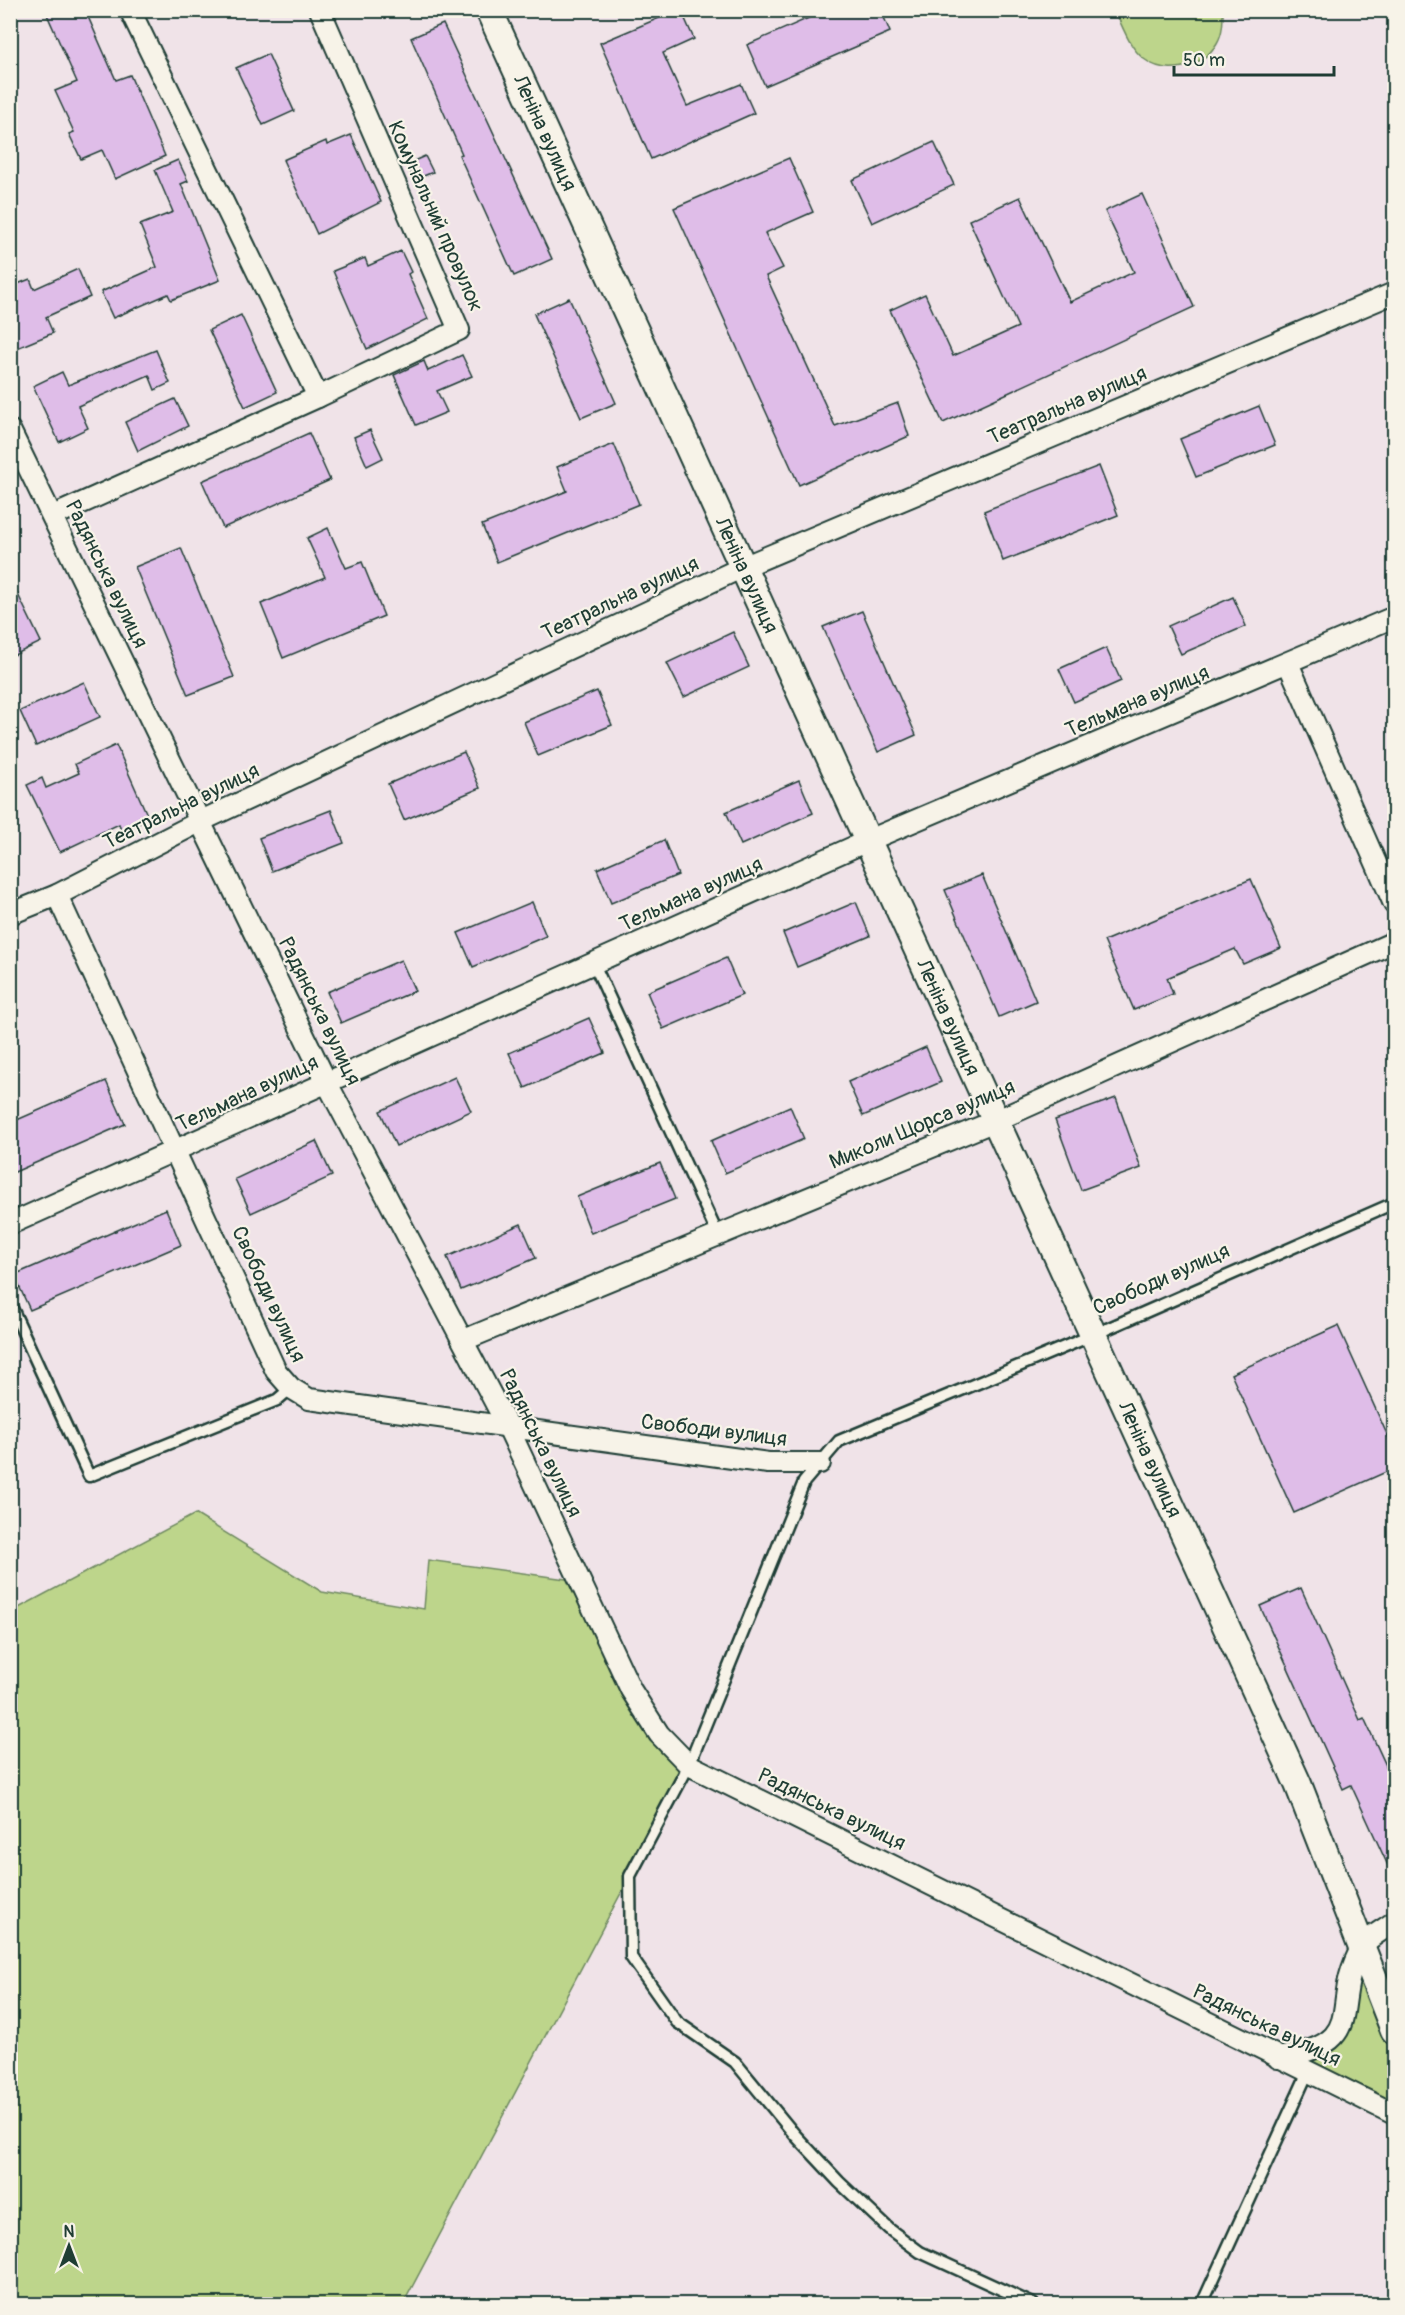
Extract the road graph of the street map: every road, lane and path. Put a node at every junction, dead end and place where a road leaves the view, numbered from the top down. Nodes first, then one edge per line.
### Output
1 (130, 10) edge
2 (320, 10) edge
3 (489, 10) edge
4 (1395, 294) edge
5 (318, 397) junction
6 (10, 430) edge
7 (52, 516) junction
8 (743, 567) junction
9 (1395, 617) edge
10 (1288, 663) junction
11 (201, 821) junction
12 (867, 841) junction
13 (57, 895) junction
14 (1395, 904) edge
15 (10, 914) edge
16 (1395, 942) edge
17 (594, 964) junction
18 (327, 1083) junction
19 (995, 1121) junction
20 (177, 1152) junction
21 (1395, 1203) edge
22 (10, 1224) edge
23 (718, 1235) junction
24 (10, 1304) edge
25 (1093, 1335) junction
26 (464, 1340) junction
27 (291, 1388) junction
28 (508, 1427) junction
29 (820, 1463) junction
30 (689, 1765) junction
31 (1395, 1922) edge
32 (1363, 1945) junction
33 (1395, 2030) edge
34 (1278, 2058) junction
35 (1308, 2072) junction
36 (1395, 2114) edge
37 (1033, 2304) edge
38 (1202, 2304) edge

1 - 5 street
2 - 5 street, Комунальний провулок
3 - 8 street, Леніна вулиця
4 - 8 street, Театральна вулиця
5 - 7 street, Комунальний провулок
6 - 7 street, Радянська вулиця
7 - 11 street, Радянська вулиця
8 - 11 street, Театральна вулиця
8 - 12 street, Леніна вулиця
9 - 10 street, Тельмана вулиця
10 - 12 street, Тельмана вулиця
10 - 14 street
11 - 13 street, Театральна вулиця
11 - 18 street, Радянська вулиця
12 - 17 street, Тельмана вулиця
12 - 19 street, Леніна вулиця
13 - 15 street, Театральна вулиця
13 - 20 street, Свободи вулиця
16 - 19 street, Миколи Щорса вулиця
17 - 18 street, Тельмана вулиця
17 - 23 lane
18 - 20 street, Тельмана вулиця
18 - 26 street, Радянська вулиця
19 - 23 street, Миколи Щорса вулиця
19 - 25 street, Леніна вулиця
20 - 22 street, Тельмана вулиця
20 - 27 street, Свободи вулиця
21 - 25 lane, Свободи вулиця
23 - 26 street, Миколи Щорса вулиця
24 - 27 lane
25 - 29 lane, Свободи вулиця
25 - 32 street, Леніна вулиця
26 - 28 street, Радянська вулиця
27 - 28 street, Свободи вулиця
28 - 29 street, Свободи вулиця
28 - 30 street, Радянська вулиця
29 - 30 lane, Свободи вулиця
30 - 34 street, Радянська вулиця
30 - 37 lane, Свободи вулиця
31 - 32 street
32 - 33 street, Леніна вулиця
32 - 34 street
34 - 35 street, Радянська вулиця
35 - 36 street, Радянська вулиця
35 - 38 lane

